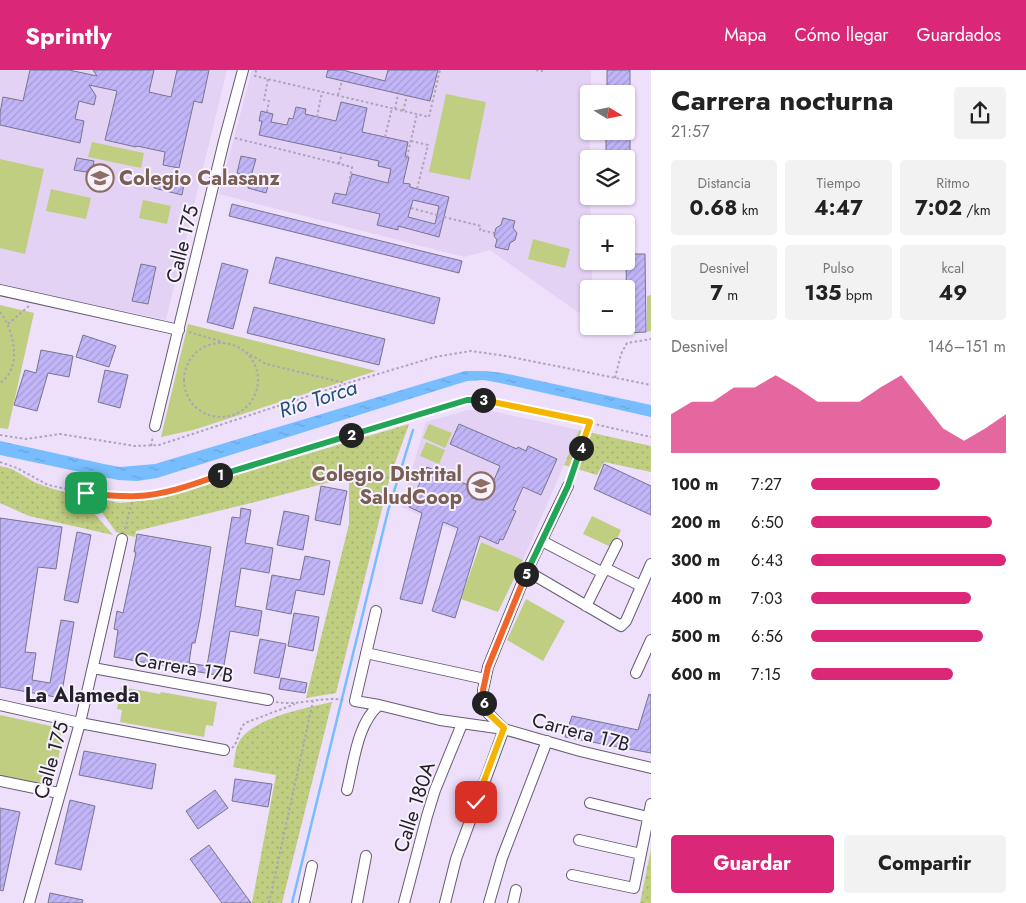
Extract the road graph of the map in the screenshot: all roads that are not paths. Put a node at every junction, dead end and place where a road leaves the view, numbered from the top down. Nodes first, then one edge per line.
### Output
1 (243, 70) edge
2 (0, 290) edge
3 (179, 330) junction
4 (155, 426) dead end
5 (568, 486) road end
6 (122, 539) road end
7 (542, 541) junction
8 (617, 544) dead end
9 (651, 564) edge
10 (527, 571) junction
11 (604, 571) junction
12 (641, 586) junction
13 (586, 606) junction
14 (376, 611) dead end
15 (651, 640) edge
16 (366, 653) junction
17 (93, 668) junction
18 (636, 673) dead end
19 (485, 679) junction
20 (268, 700) road end
21 (379, 705) junction
22 (0, 706) edge
23 (80, 723) junction
24 (462, 724) junction
25 (504, 728) junction
26 (547, 741) junction
27 (224, 750) road end
28 (651, 768) edge
29 (0, 782) edge
30 (347, 790) dead end
31 (59, 793) junction
32 (590, 803) dead end
33 (651, 804) edge
34 (648, 817) junction
35 (579, 840) dead end
36 (641, 854) junction
37 (366, 856) dead end
38 (312, 866) dead end
39 (572, 875) dead end
40 (516, 890) dead end
41 (29, 903) edge
42 (304, 903) edge
43 (357, 903) edge
44 (404, 903) edge
45 (445, 903) edge
46 (489, 903) edge
47 (513, 903) edge

1 - 3 street, Calle 175
2 - 3 street
3 - 4 street, Calle 175
5 - 7 street
6 - 17 street, Calle 175
7 - 10 street
7 - 11 street
8 - 11 street
9 - 12 street
10 - 13 street
10 - 19 street
11 - 12 street
11 - 13 street
12 - 13 street
14 - 16 street
15 - 18 street
16 - 19 street
16 - 21 street, Carrera 17B
17 - 20 street, Carrera 17B
17 - 23 street, Calle 175
19 - 25 street
21 - 24 street, Carrera 17B
21 - 30 street
22 - 23 street
23 - 27 street
23 - 31 street, Calle 175
24 - 25 street, Carrera 17B
24 - 44 street, Calle 180A
25 - 26 street, Carrera 17B
25 - 45 street
26 - 28 street, Carrera 17B
26 - 46 street
29 - 31 street
31 - 41 street, Calle 175
32 - 34 street
33 - 34 street
34 - 36 street
35 - 36 street
36 - 39 street
37 - 43 street
38 - 42 street
40 - 47 street

